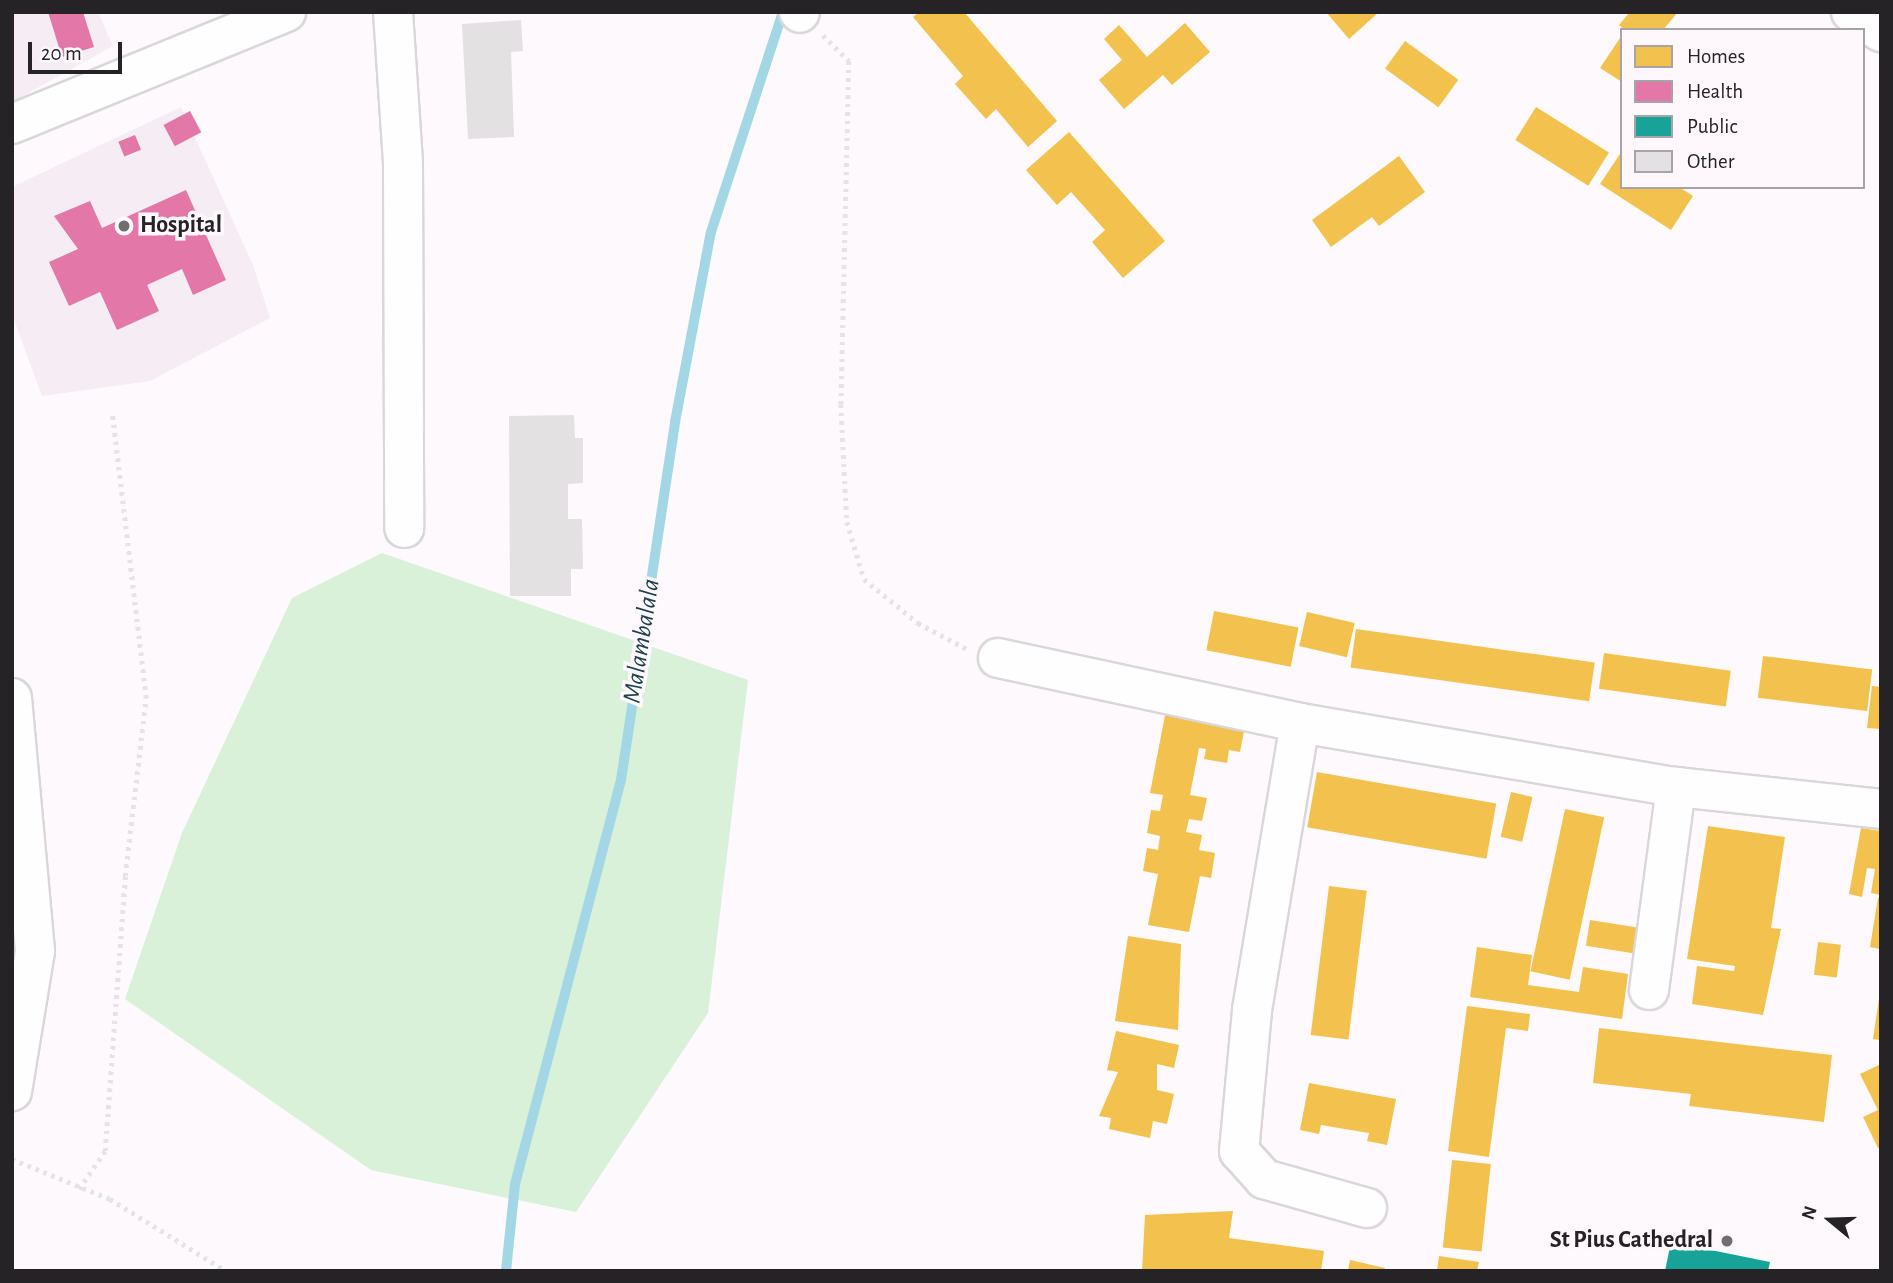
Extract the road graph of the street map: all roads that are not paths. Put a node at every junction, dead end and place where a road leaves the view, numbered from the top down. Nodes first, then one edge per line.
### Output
1 (286, 12) edge
2 (393, 12) edge
3 (1852, 12) edge
4 (1881, 32) edge
5 (12, 124) edge
6 (404, 528) dead end
7 (998, 657) road end
8 (12, 698) edge
9 (1300, 723) junction
10 (1676, 787) junction
11 (1881, 809) edge
12 (1649, 990) dead end
13 (12, 1091) edge
14 (1367, 1208) dead end

1 - 5 street
2 - 6 street
3 - 4 street
7 - 9 street
8 - 13 street
9 - 10 street
9 - 14 street
10 - 11 street
10 - 12 street

